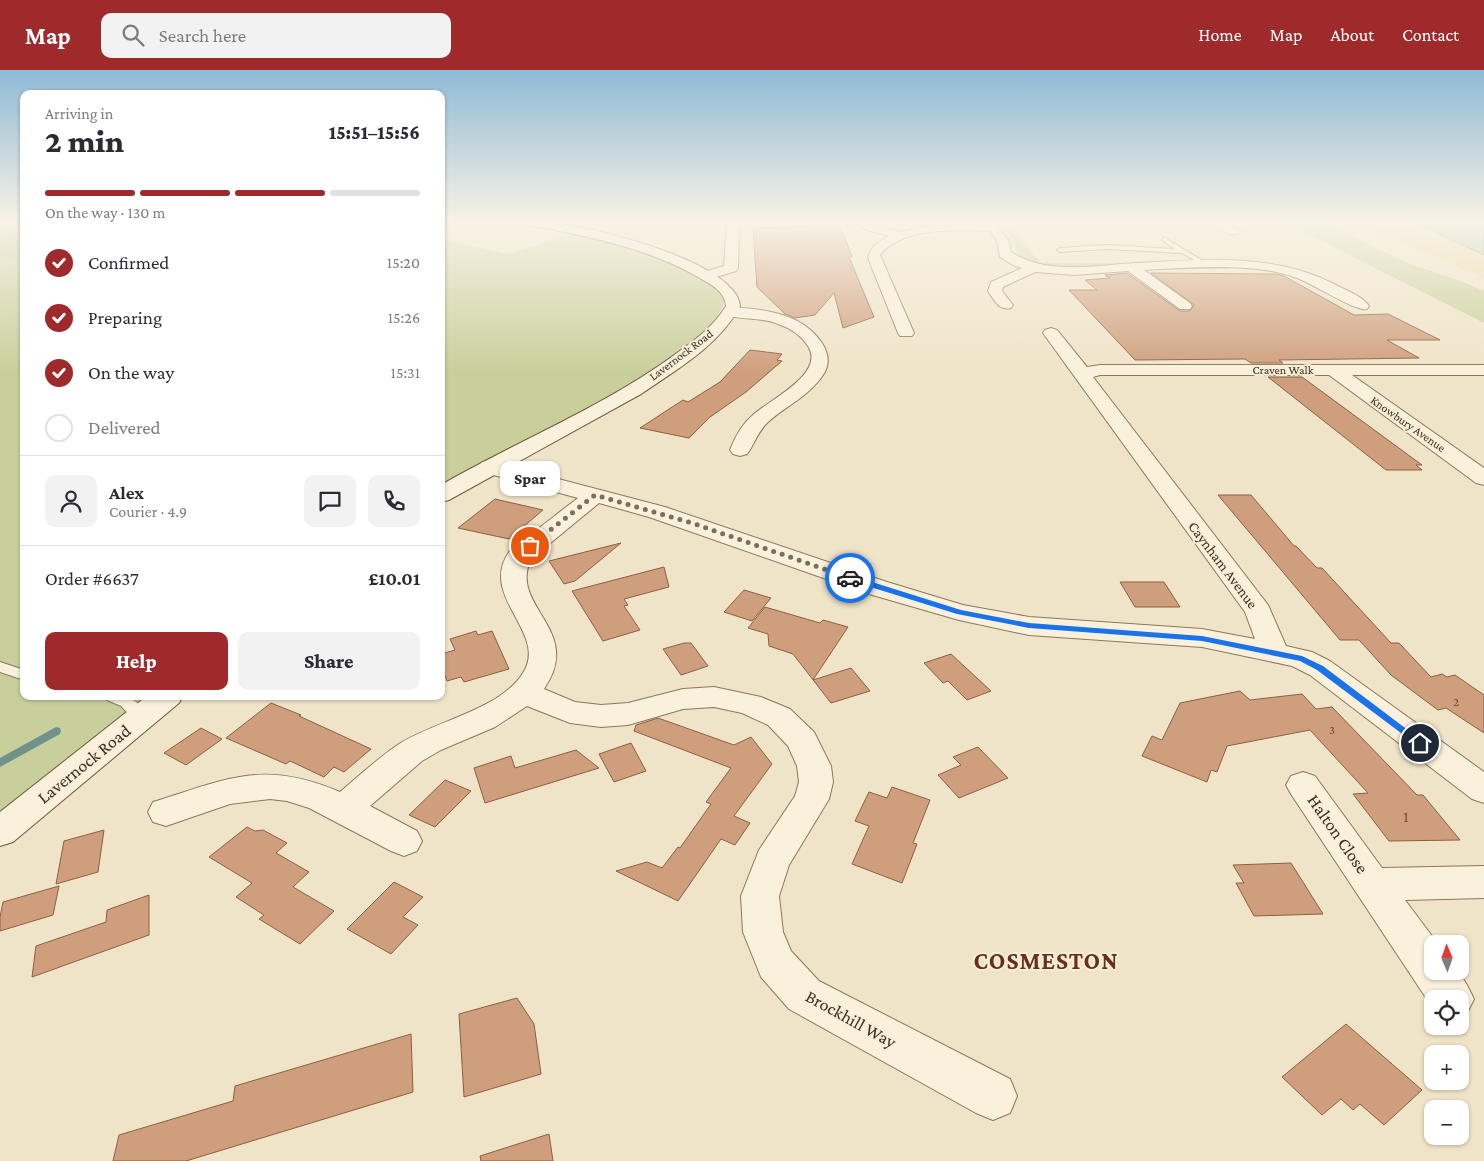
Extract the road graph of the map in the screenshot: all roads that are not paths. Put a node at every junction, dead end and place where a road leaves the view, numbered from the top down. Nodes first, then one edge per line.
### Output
1 (698, 272) edge
2 (719, 272) edge
3 (881, 272) edge
4 (1024, 272) edge
5 (1138, 272) edge
6 (1294, 272) edge
7 (706, 276) junction
8 (1006, 305) dead end
9 (1185, 306) dead end
10 (1362, 306) dead end
11 (730, 312) junction
12 (906, 333) dead end
13 (1052, 333) dead end
14 (1333, 370) junction
15 (1484, 370) edge
16 (1083, 375) junction
17 (740, 450) dead end
18 (490, 468) junction
19 (1484, 478) edge
20 (445, 493) edge
21 (595, 495) junction
22 (1274, 652) junction
23 (0, 667) edge
24 (20, 674) edge
25 (524, 693) junction
26 (121, 700) edge
27 (163, 700) edge
28 (142, 718) junction
29 (1303, 785) dead end
30 (1484, 790) edge
31 (343, 809) junction
32 (166, 812) dead end
33 (0, 832) edge
34 (404, 841) dead end
35 (1484, 882) edge
36 (1373, 884) junction
37 (1424, 958) edge
38 (993, 1096) dead end

1 - 7 street
2 - 7 street
3 - 12 street
4 - 8 street
5 - 9 street
6 - 10 street
7 - 11 street
11 - 17 street
11 - 18 street, Lavernock Road
13 - 16 street, Caynham Avenue
14 - 15 street, Craven Walk
14 - 16 street, Craven Walk
14 - 19 street, Knowbury Avenue
16 - 22 street, Caynham Avenue
18 - 20 street, Lavernock Road
18 - 21 street
21 - 22 street
21 - 25 street
22 - 30 street
23 - 24 lane
25 - 31 street
25 - 38 street, Brockhill Way
26 - 28 lane
27 - 28 street, Lavernock Road
28 - 33 street, Lavernock Road
29 - 36 street, Halton Close
31 - 32 street
31 - 34 street
35 - 36 street, Halton Close
36 - 37 street, Halton Close

